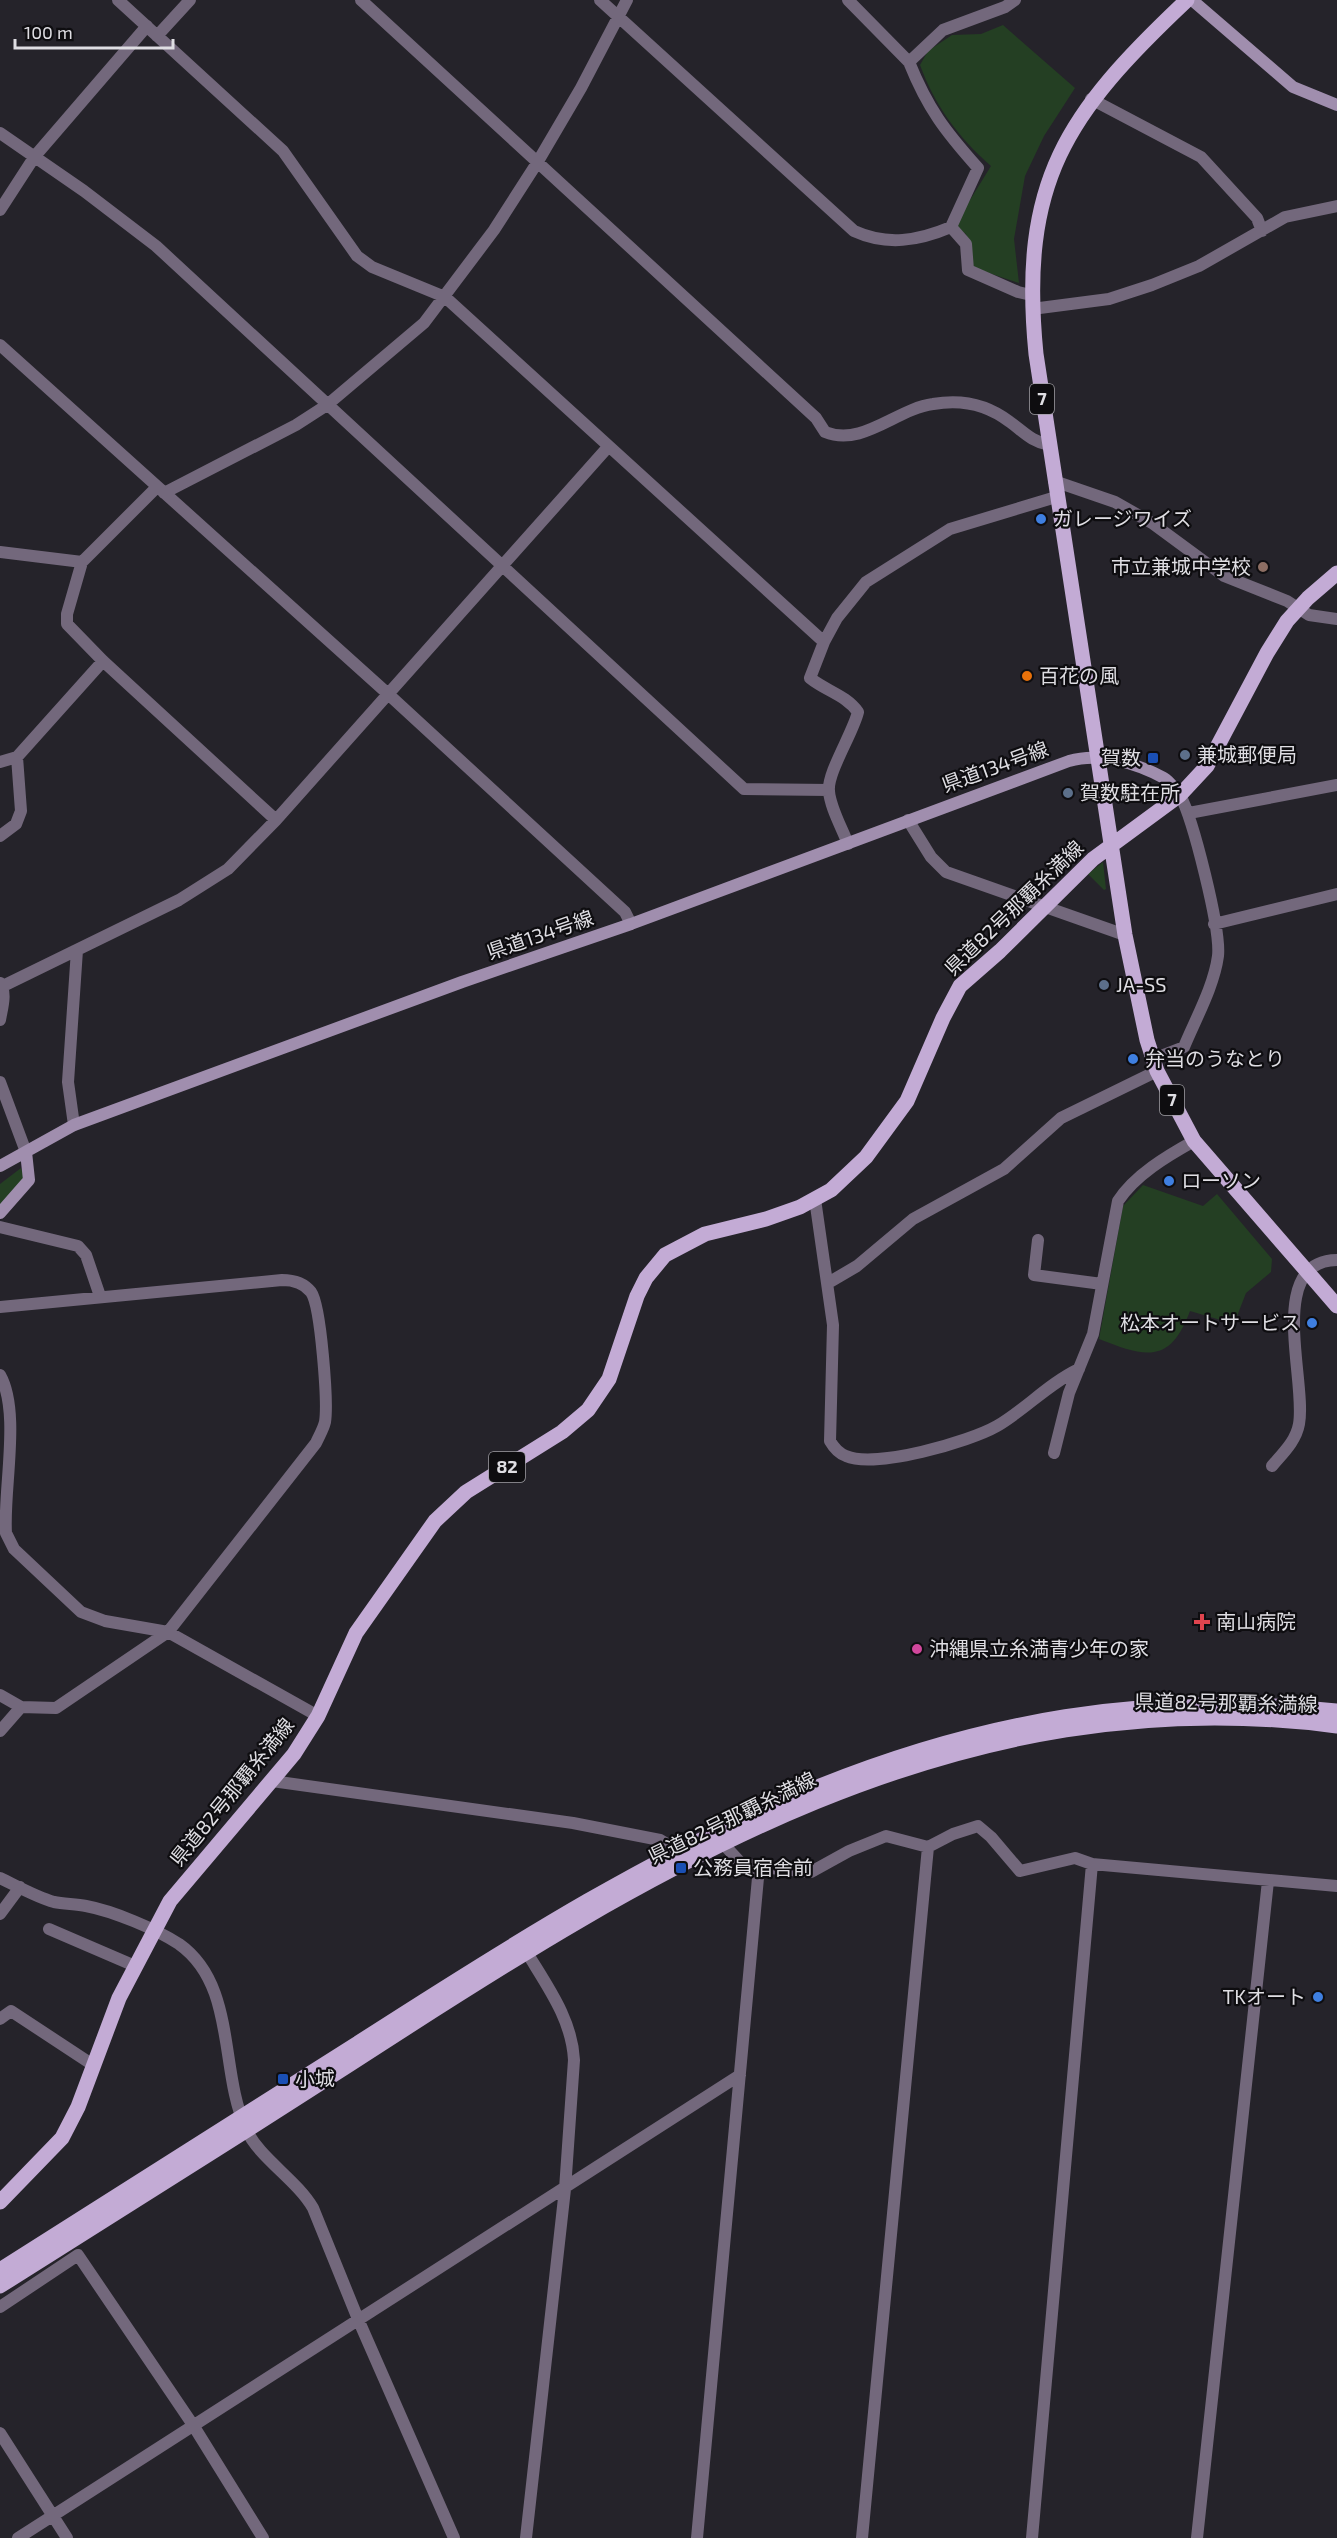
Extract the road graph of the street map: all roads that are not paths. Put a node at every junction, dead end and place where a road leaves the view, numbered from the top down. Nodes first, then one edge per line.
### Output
1 (118, 0) edge
2 (190, 0) edge
3 (361, 0) edge
4 (600, 0) edge
5 (627, 0) edge
6 (848, 0) edge
7 (1015, 0) edge
8 (1187, 0) edge
9 (1192, 0) edge
10 (617, 16) junction
11 (147, 26) junction
12 (157, 36) junction
13 (909, 62) junction
14 (1091, 99) junction
15 (1337, 105) edge
16 (0, 133) edge
17 (35, 156) junction
18 (537, 163) junction
19 (1337, 206) edge
20 (0, 210) edge
21 (951, 227) junction
22 (1262, 231) junction
23 (445, 297) junction
24 (1032, 302) junction
25 (0, 345) edge
26 (327, 405) junction
27 (1049, 445) junction
28 (608, 447) junction
29 (1054, 481) junction
30 (160, 490) junction
31 (1056, 497) junction
32 (0, 552) edge
33 (82, 562) junction
34 (503, 567) junction
35 (1337, 573) edge
36 (1299, 608) junction
37 (1337, 619) edge
38 (824, 642) junction
39 (103, 661) junction
40 (387, 693) junction
41 (17, 757) junction
42 (1098, 757) junction
43 (0, 762) edge
44 (1337, 785) edge
45 (829, 790) junction
46 (1180, 795) junction
47 (1189, 813) junction
48 (276, 820) junction
49 (908, 820) junction
50 (0, 836) edge
51 (848, 844) junction
52 (1111, 844) junction
53 (1337, 894) edge
54 (1043, 907) junction
55 (631, 924) junction
56 (1214, 924) junction
57 (1125, 934) junction
58 (77, 950) junction
59 (2, 985) edge
60 (0, 1020) edge
61 (1155, 1065) junction
62 (0, 1082) edge
63 (74, 1125) junction
64 (1194, 1141) junction
65 (26, 1152) junction
66 (0, 1166) edge
67 (815, 1199) junction
68 (0, 1213) edge
69 (0, 1227) edge
70 (1038, 1240) dead end
71 (1337, 1260) edge
72 (1307, 1272) junction
73 (828, 1283) junction
74 (1102, 1284) junction
75 (100, 1296) junction
76 (1337, 1306) edge
77 (0, 1307) edge
78 (1079, 1369) junction
79 (0, 1375) edge
80 (1054, 1454) dead end
81 (1272, 1466) dead end
82 (168, 1632) junction
83 (0, 1695) edge
84 (21, 1707) junction
85 (1337, 1711) edge
86 (318, 1716) junction
87 (1337, 1726) edge
88 (0, 1731) edge
89 (272, 1781) junction
90 (719, 1831) junction
91 (928, 1847) junction
92 (677, 1850) junction
93 (1092, 1864) junction
94 (759, 1867) junction
95 (0, 1878) edge
96 (1268, 1881) junction
97 (1337, 1886) edge
98 (20, 1887) junction
99 (0, 1914) edge
100 (49, 1929) dead end
101 (153, 1930) junction
102 (526, 1952) junction
103 (135, 1966) junction
104 (0, 2019) edge
105 (93, 2066) junction
106 (740, 2075) junction
107 (244, 2124) junction
108 (565, 2189) junction
109 (0, 2202) edge
110 (0, 2270) edge
111 (0, 2286) edge
112 (0, 2307) edge
113 (358, 2319) junction
114 (193, 2425) junction
115 (0, 2433) edge
116 (53, 2515) junction
117 (18, 2538) edge
118 (67, 2538) edge
119 (263, 2538) edge
120 (454, 2538) edge
121 (526, 2538) edge
122 (697, 2538) edge
123 (862, 2538) edge
124 (1032, 2538) edge
125 (1197, 2538) edge

1 - 11 street
2 - 12 street
3 - 18 street
4 - 10 street
5 - 10 street
6 - 13 street
7 - 13 street
8 - 14 main road, 7
9 - 15 main road
10 - 18 street
10 - 21 street
11 - 12 street
11 - 17 street
12 - 23 street
13 - 21 street
14 - 22 street
14 - 24 main road, 7
16 - 17 street
17 - 20 street
17 - 26 street
18 - 23 street
18 - 27 street
19 - 22 street
21 - 24 street
22 - 24 street
23 - 26 street
23 - 28 street
24 - 27 main road, 7
25 - 30 street
26 - 30 street
26 - 34 street
27 - 29 main road, 7
28 - 34 street
28 - 38 street
29 - 31 main road, 7
29 - 36 street
30 - 33 street
30 - 40 street
31 - 38 street
31 - 42 main road, 7
32 - 33 street
33 - 39 street
34 - 40 street
34 - 45 street
35 - 36 main road, 県道82号那覇糸満線
36 - 37 street
36 - 46 main road, 県道82号那覇糸満線
38 - 45 street
39 - 41 street
39 - 48 street
40 - 48 street
40 - 55 street
41 - 43 street
41 - 50 street
42 - 46 main road
42 - 49 main road, 県道134号線
42 - 52 main road, 7
44 - 47 street
45 - 51 street
46 - 47 street
46 - 52 main road, 県道82号那覇糸満線
47 - 56 street
48 - 58 street
49 - 51 main road, 県道134号線
49 - 54 street
51 - 55 main road, 県道134号線
52 - 54 main road, 県道82号那覇糸満線 / 82
52 - 57 main road, 7
53 - 56 street
54 - 57 street
54 - 67 main road, 県道82号那覇糸満線 / 82
55 - 63 main road, 県道134号線
56 - 61 street
57 - 61 main road, 7
58 - 59 street
58 - 63 street
59 - 60 street
61 - 64 main road, 7
61 - 73 street
62 - 65 street
63 - 65 main road, 県道134号線
64 - 72 main road, 7
64 - 74 street
65 - 66 main road, 県道134号線
65 - 68 main road
67 - 73 street
67 - 86 main road, 県道82号那覇糸満線 / 82
69 - 75 street
70 - 74 street
71 - 72 street
72 - 76 main road, 7
72 - 81 street
73 - 78 street
74 - 78 street
75 - 77 street
75 - 82 street
78 - 80 street
79 - 82 street
82 - 84 street
82 - 86 street
83 - 84 street
84 - 88 street
85 - 90 main road, 県道82号那覇糸満線
86 - 89 main road, 県道82号那覇糸満線 / 82
87 - 90 main road, 県道82号那覇糸満線
89 - 92 street
89 - 101 main road, 県道82号那覇糸満線 / 82
90 - 92 main road, 県道82号那覇糸満線
90 - 94 street
90 - 102 main road, 県道82号那覇糸満線
91 - 93 street
91 - 94 street
91 - 123 street
92 - 107 main road, 県道82号那覇糸満線
93 - 96 street
93 - 124 street
94 - 106 street
95 - 98 street
96 - 97 street
96 - 125 street
98 - 99 street
98 - 101 street
100 - 103 street
101 - 103 main road, 県道82号那覇糸満線 / 82
101 - 107 street
102 - 107 main road, 県道82号那覇糸満線
102 - 108 street
103 - 105 main road, 県道82号那覇糸満線 / 82
104 - 105 street
105 - 109 main road, 県道82号那覇糸満線 / 82
106 - 108 street
106 - 122 street
107 - 110 main road, 県道82号那覇糸満線
107 - 111 main road, 県道82号那覇糸満線
107 - 113 street
108 - 113 street
108 - 121 street
112 - 114 street
113 - 114 street
113 - 120 street
114 - 116 street
114 - 119 street
115 - 116 street
116 - 117 street
116 - 118 street

